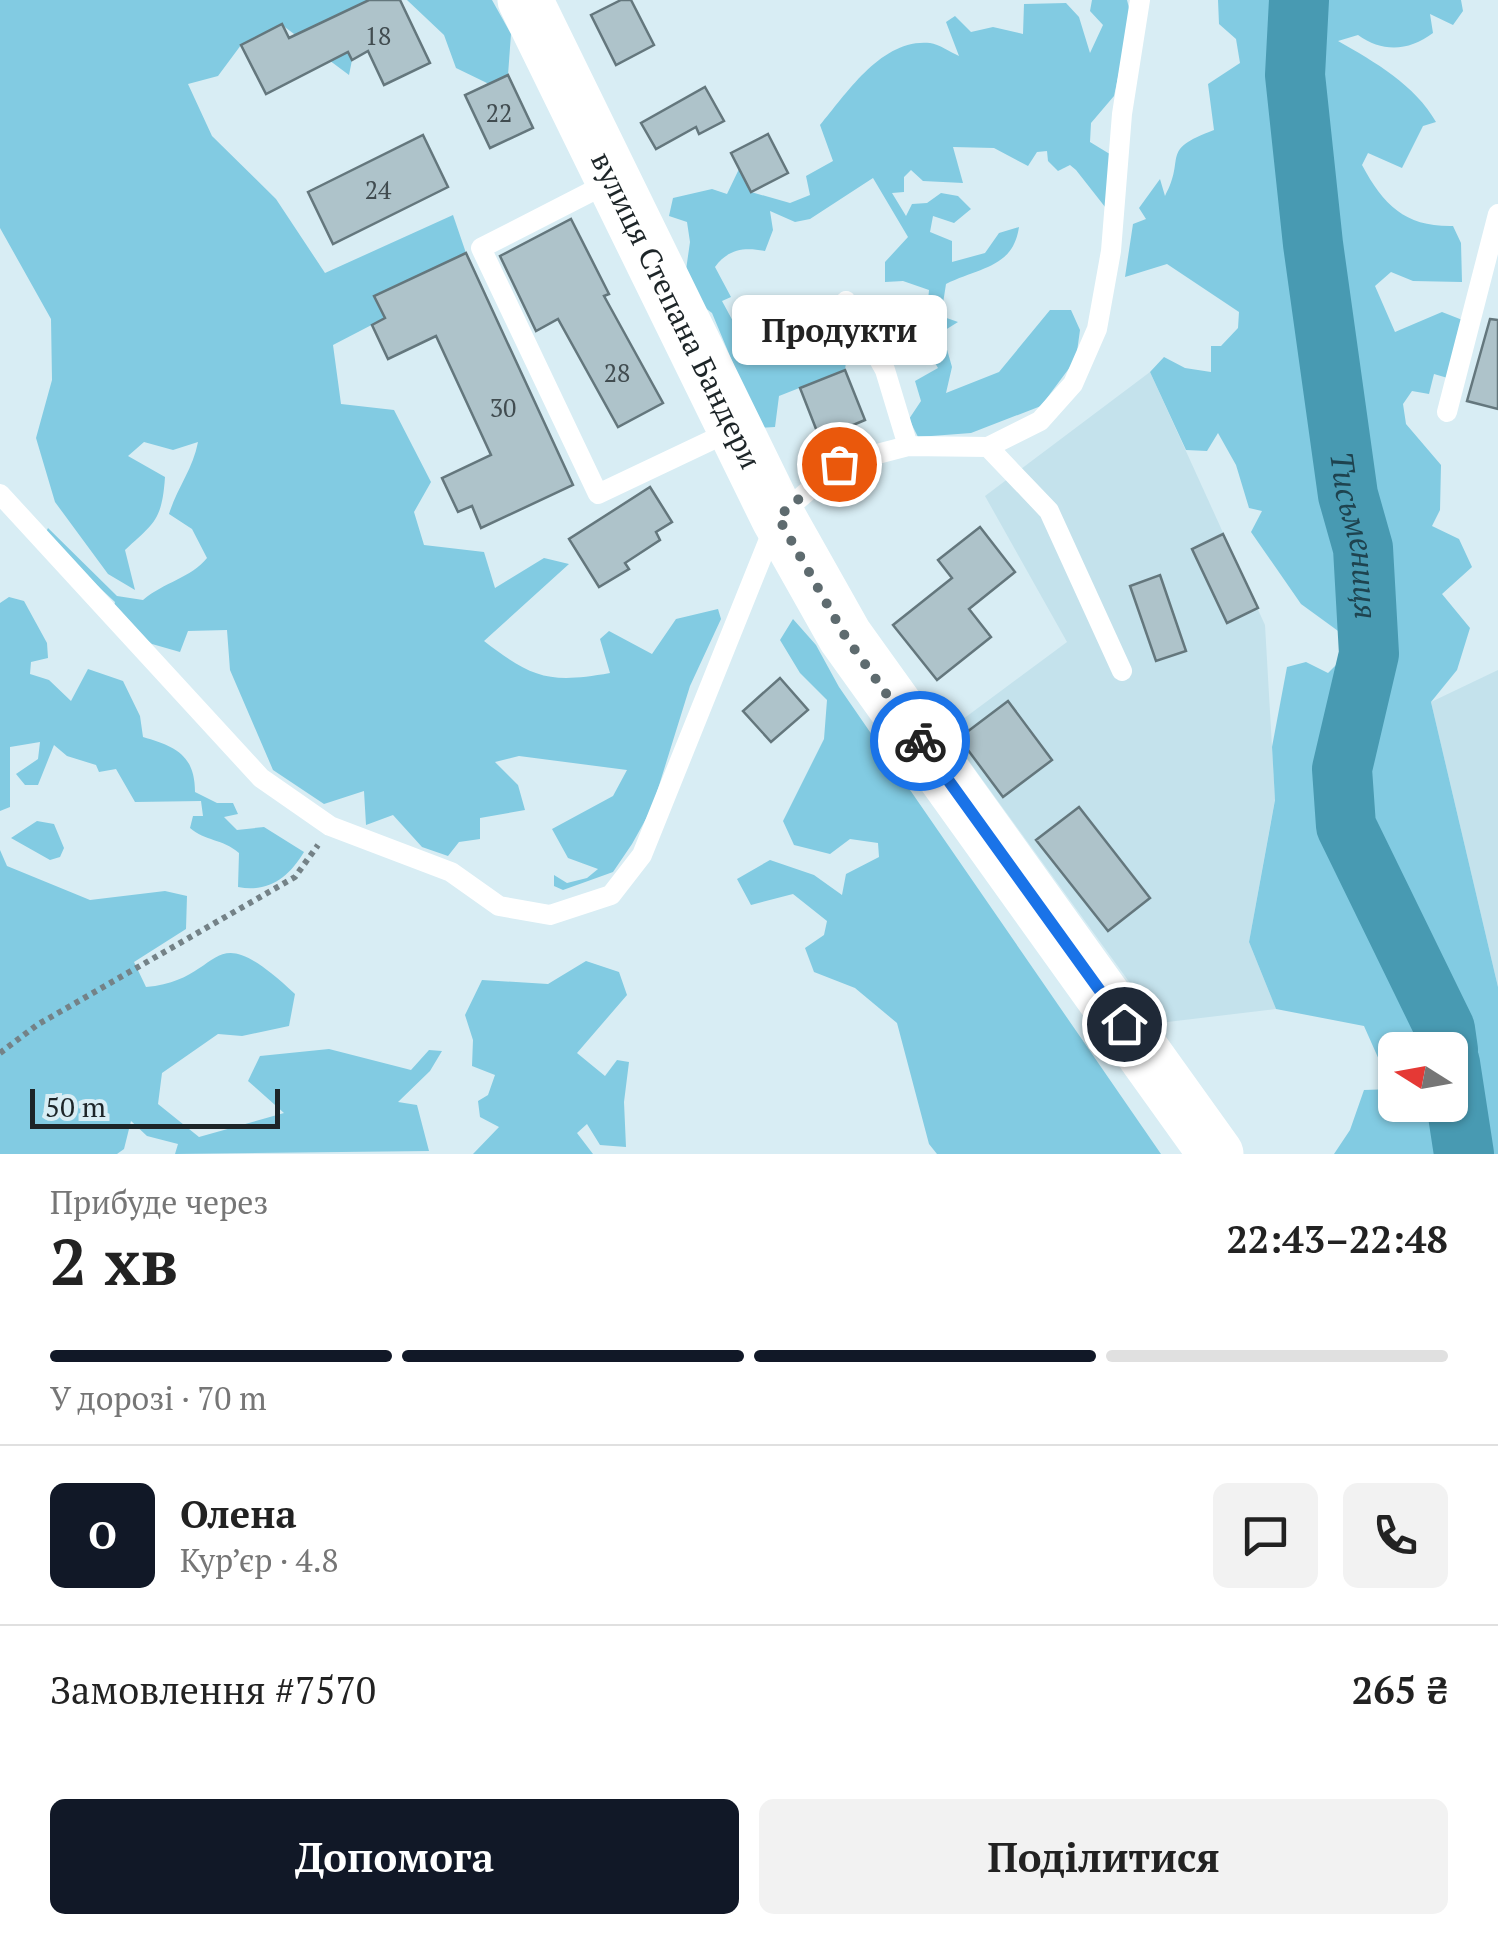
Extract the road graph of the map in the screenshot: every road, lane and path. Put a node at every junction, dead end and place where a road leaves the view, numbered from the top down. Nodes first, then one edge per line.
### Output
1 (526, 0) edge
2 (1140, 0) edge
3 (613, 180) junction
4 (1498, 214) edge
5 (846, 301) dead end
6 (1447, 412) dead end
7 (734, 429) junction
8 (908, 446) junction
9 (988, 447) junction
10 (0, 494) edge
11 (778, 517) junction
12 (1122, 670) dead end
13 (330, 826) junction
14 (0, 1053) edge
15 (1216, 1154) edge

1 - 3 main road, вулиця Степана Бандери
2 - 9 lane
3 - 7 main road, вулиця Степана Бандери
3 - 7 lane
4 - 6 lane
5 - 8 lane
7 - 11 main road, вулиця Степана Бандери
8 - 9 lane
8 - 11 lane
9 - 12 lane
10 - 13 lane
11 - 13 lane
11 - 15 main road, вулиця Степана Бандери
13 - 14 path

